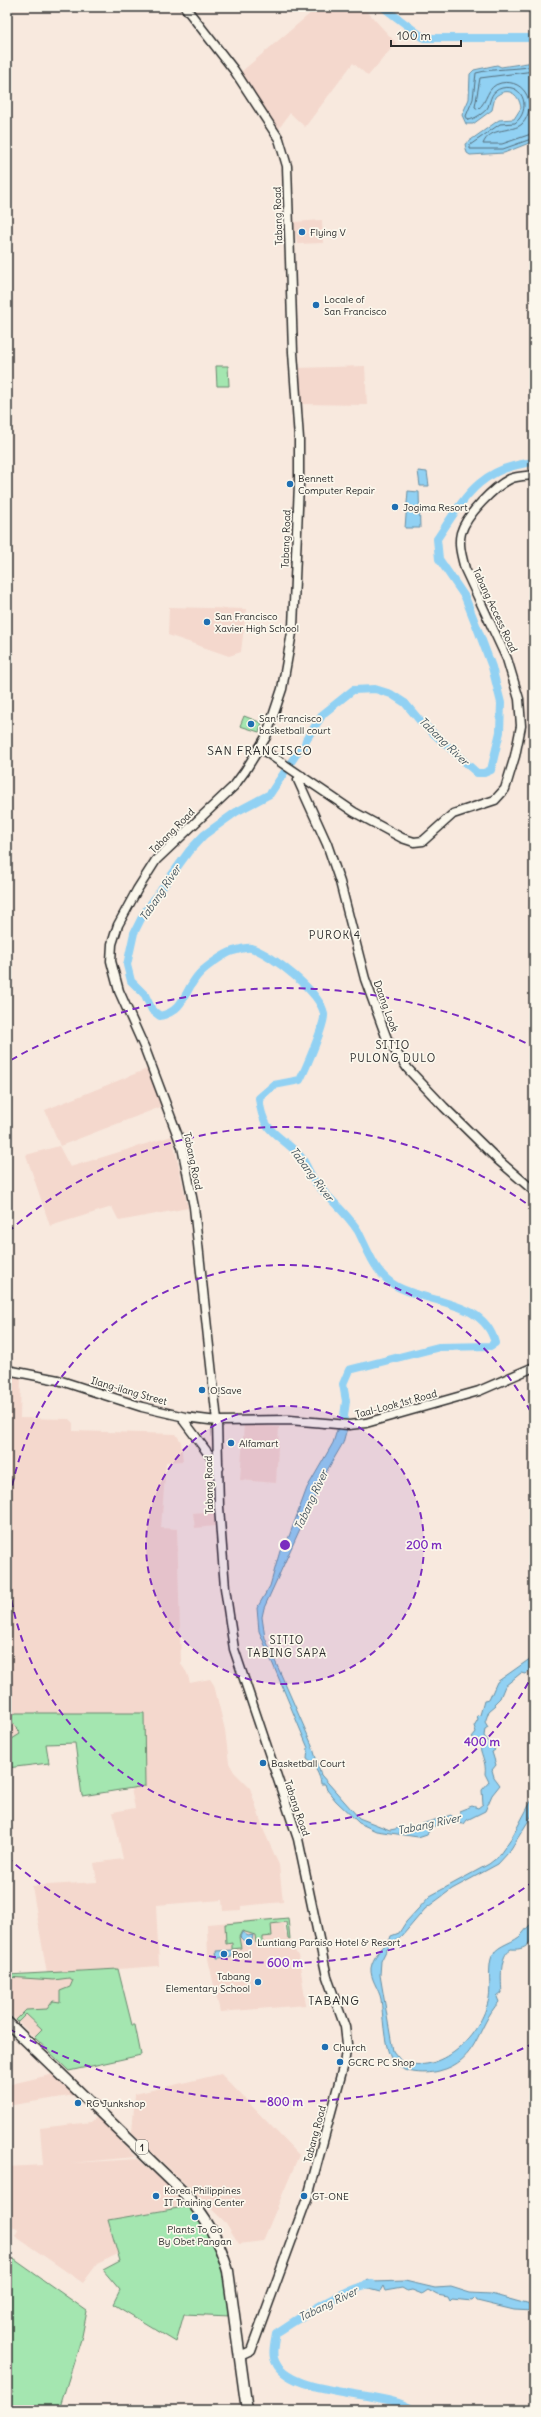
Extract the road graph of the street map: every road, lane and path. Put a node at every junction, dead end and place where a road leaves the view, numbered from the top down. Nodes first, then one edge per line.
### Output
1 (185, 7) edge
2 (534, 475) edge
3 (260, 748) junction
4 (300, 778) junction
5 (534, 1191) edge
6 (534, 1367) edge
7 (7, 1370) edge
8 (185, 1416) junction
9 (217, 1421) junction
10 (219, 1468) junction
11 (7, 2016) edge
12 (7, 2022) edge
13 (232, 2303) junction
14 (240, 2356) junction
15 (246, 2405) edge

1 - 3 main road, Tabang Road
2 - 4 main road, Tabang Access Road
3 - 4 main road, Tabang Access Road
3 - 9 main road, Tabang Road
4 - 5 main road, Daang Look
6 - 9 main road, Taal-Look 1st Road
7 - 8 main road, Ilang-ilang Street
8 - 9 main road, Taal-Look 1st Road
8 - 10 main road
9 - 10 main road, Tabang Road
10 - 14 main road, Tabang Road
11 - 13 highway, 1
12 - 13 highway, 1
13 - 14 highway, 1
14 - 15 highway, 1

